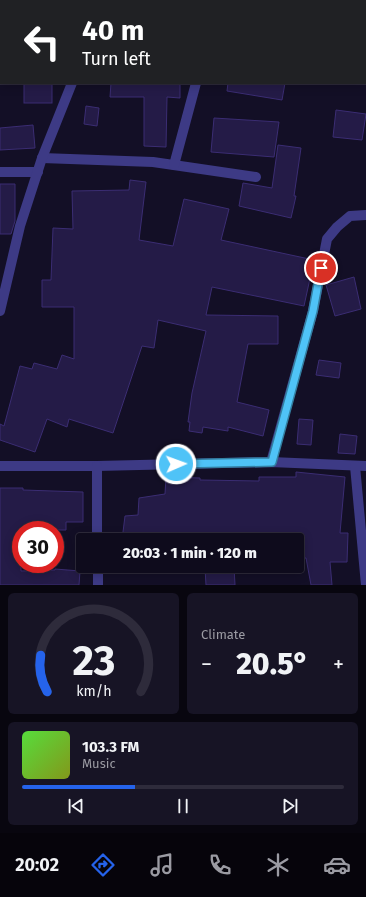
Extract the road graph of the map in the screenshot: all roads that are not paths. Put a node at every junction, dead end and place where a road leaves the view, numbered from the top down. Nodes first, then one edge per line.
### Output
1 (72, 84) edge
2 (196, 84) edge
3 (42, 158) junction
4 (174, 164) junction
5 (0, 172) edge
6 (38, 172) junction
7 (256, 177) dead end
8 (366, 215) edge
9 (0, 311) edge
10 (272, 462) junction
11 (0, 466) edge
12 (97, 466) junction
13 (354, 466) junction
14 (366, 466) edge
15 (98, 533) edge
16 (98, 573) edge
17 (98, 585) edge
18 (366, 585) edge

1 - 3 street
2 - 4 street
3 - 4 street
3 - 6 street
4 - 7 street
5 - 6 street
6 - 9 street
8 - 10 street
10 - 12 street
10 - 13 street
11 - 12 street
12 - 15 street
13 - 14 street
13 - 18 street
16 - 17 street

